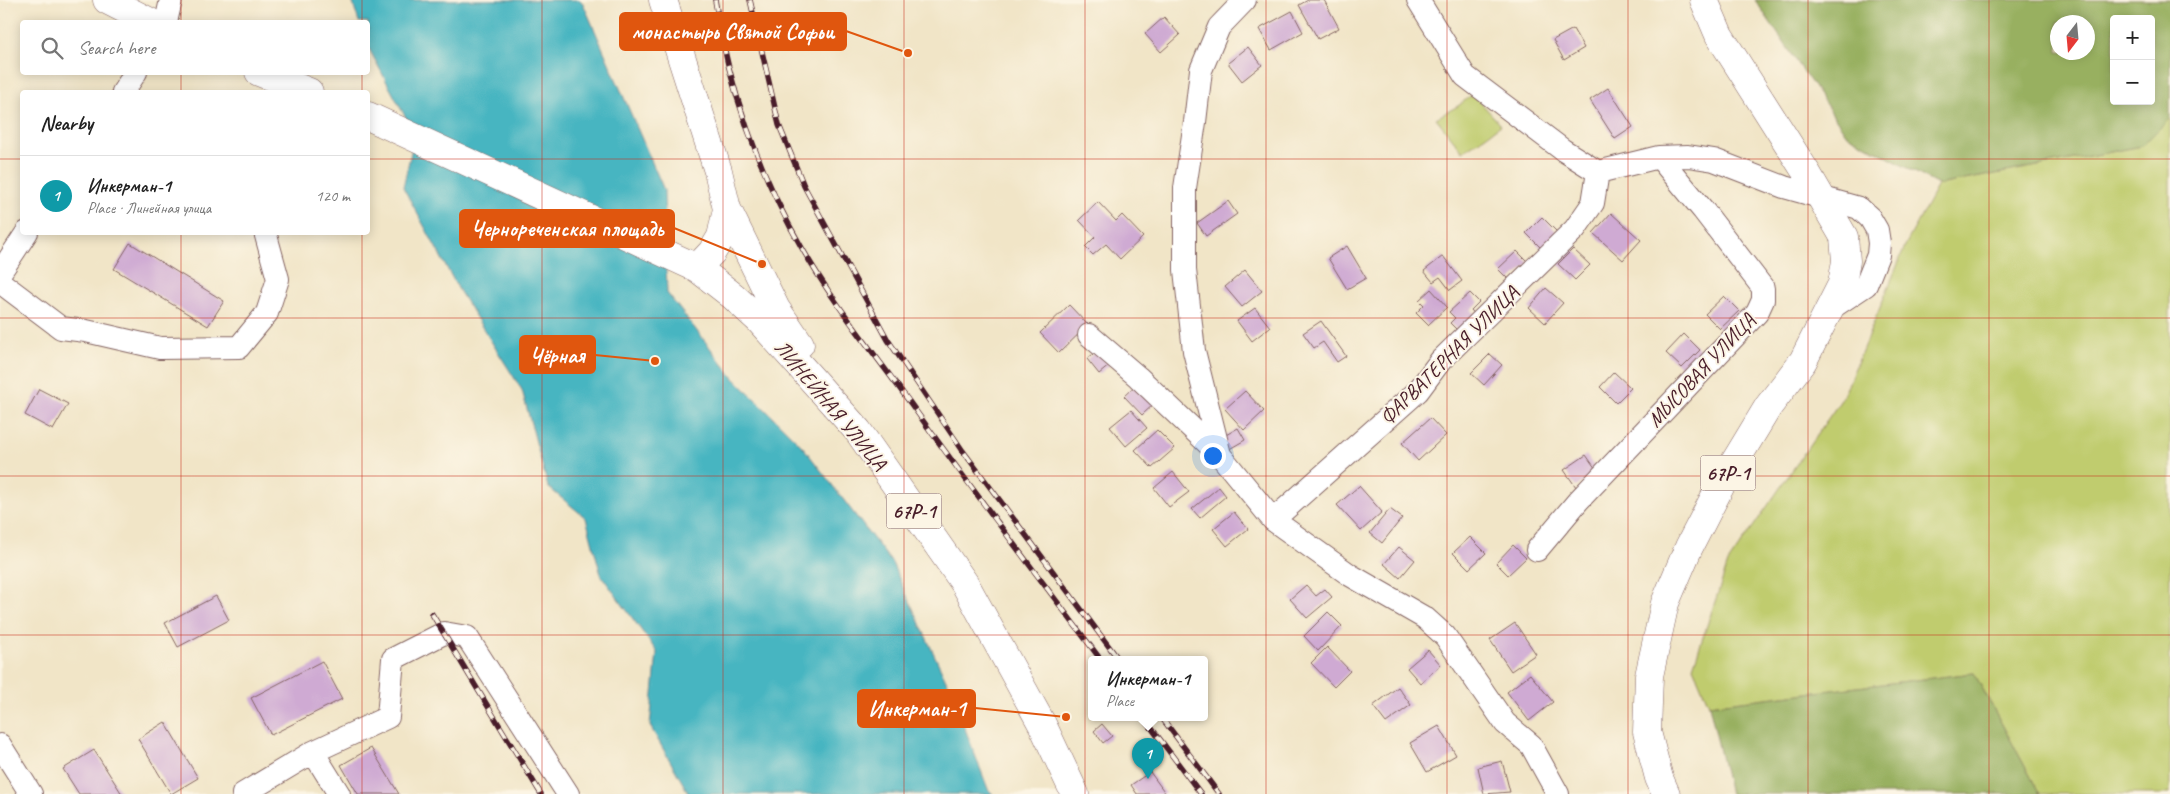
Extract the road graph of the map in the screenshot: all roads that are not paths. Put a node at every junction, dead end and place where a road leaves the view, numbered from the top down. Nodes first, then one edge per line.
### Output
1 (107, 0) edge
2 (171, 0) edge
3 (662, 0) edge
4 (1245, 0) edge
5 (1418, 0) edge
6 (1704, 0) edge
7 (146, 20) edge
8 (166, 20) edge
9 (266, 75) edge
10 (304, 90) edge
11 (378, 120) edge
12 (1660, 157) junction
13 (1598, 172) junction
14 (1815, 186) junction
15 (727, 209) junction
16 (26, 235) edge
17 (265, 235) edge
18 (697, 268) junction
19 (0, 273) edge
20 (0, 282) edge
21 (1089, 335) dead end
22 (858, 431) junction
23 (1220, 455) junction
24 (1273, 520) junction
25 (1537, 550) dead end
26 (0, 745) edge
27 (313, 752) junction
28 (31, 794) edge
29 (243, 794) edge
30 (339, 794) edge
31 (568, 794) edge
32 (1075, 794) edge
33 (1558, 794) edge
34 (1666, 794) edge

1 - 7 main road
2 - 8 street
3 - 15 main road
4 - 23 street
5 - 13 street
6 - 14 main road, 67Р-1
9 - 10 main road
11 - 18 main road, 67Р-1
12 - 13 street
12 - 14 street
12 - 25 street, МЫСОВАЯ УЛИЦА
13 - 24 street, ФАРВАТЕРНАЯ УЛИЦА
14 - 34 main road, 67Р-1
15 - 18 main road
15 - 22 main road
16 - 19 street
17 - 20 street
18 - 22 main road, ЛИНЕЙНАЯ УЛИЦА / 67Р-1
21 - 23 street
22 - 32 main road, ЛИНЕЙНАЯ УЛИЦА / 67Р-1
23 - 24 street
24 - 33 street
26 - 28 street
27 - 29 street
27 - 30 street
27 - 31 street

